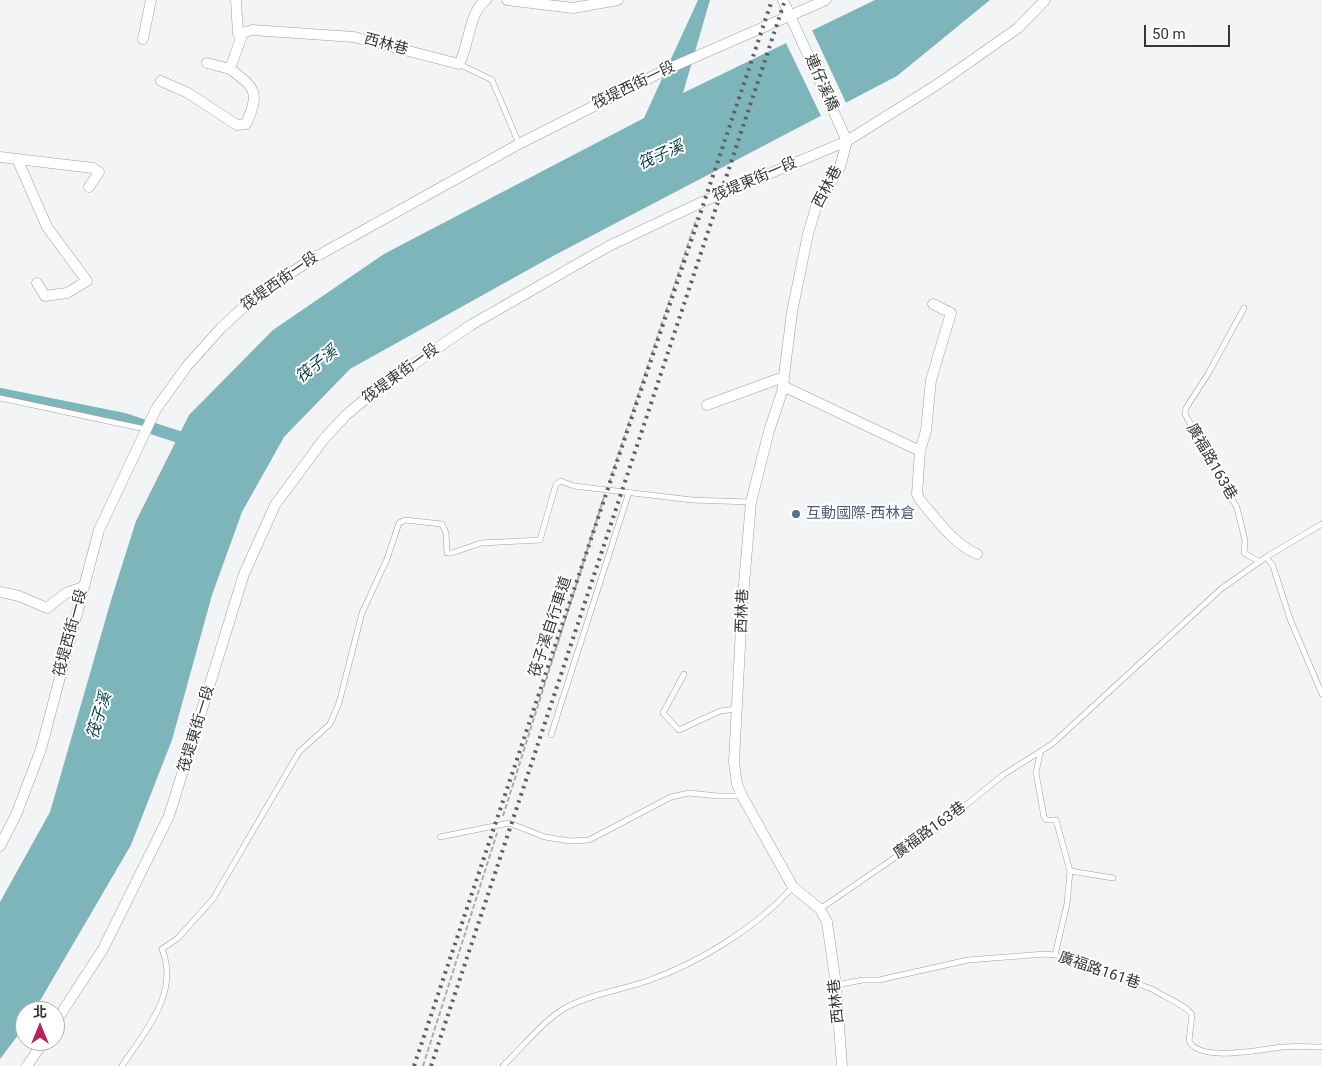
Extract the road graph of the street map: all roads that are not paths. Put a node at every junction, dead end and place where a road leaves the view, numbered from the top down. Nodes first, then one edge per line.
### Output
1 (151, 0) edge
2 (236, 0) edge
3 (486, 0) edge
4 (507, 0) edge
5 (618, 0) edge
6 (783, 0) edge
7 (826, 0) edge
8 (1045, 0) edge
9 (792, 20) junction
10 (242, 35) junction
11 (143, 39) dead end
12 (207, 63) dead end
13 (459, 64) junction
14 (230, 69) junction
15 (160, 81) dead end
16 (847, 141) junction
17 (519, 144) junction
18 (0, 157) edge
19 (18, 160) junction
20 (89, 187) dead end
21 (37, 283) dead end
22 (932, 304) dead end
23 (1244, 308) dead end
24 (784, 382) junction
25 (0, 398) edge
26 (707, 405) dead end
27 (145, 430) junction
28 (920, 451) junction
29 (629, 492) junction
30 (751, 502) junction
31 (1322, 524) edge
32 (977, 554) dead end
33 (1266, 556) junction
34 (1260, 562) junction
35 (83, 587) junction
36 (0, 592) edge
37 (684, 674) dead end
38 (1322, 694) edge
39 (738, 708) junction
40 (551, 735) dead end
41 (1040, 752) junction
42 (742, 796) junction
43 (440, 836) dead end
44 (0, 846) edge
45 (1070, 871) junction
46 (1113, 878) dead end
47 (793, 887) junction
48 (820, 909) junction
49 (1055, 955) junction
50 (836, 985) junction
51 (65, 1008) edge
52 (1322, 1047) edge
53 (37, 1051) edge
54 (27, 1066) edge
55 (122, 1066) edge
56 (503, 1066) edge
57 (842, 1066) edge

1 - 11 street
2 - 10 street
3 - 13 street
4 - 5 street
6 - 9 street, 連仔溪橋
7 - 9 street, 筏堤西街一段
8 - 16 street, 筏堤東街一段
9 - 16 street, 連仔溪橋
9 - 17 street, 筏堤西街一段
10 - 13 street, 西林巷
10 - 14 street
12 - 14 street
13 - 17 lane
14 - 15 street
16 - 24 street, 西林巷
16 - 51 street, 筏堤東街一段
17 - 27 street, 筏堤西街一段
18 - 19 street
19 - 20 street
19 - 21 street
22 - 28 street
23 - 34 lane, 廣福路163巷
24 - 26 street
24 - 28 street
24 - 30 street, 西林巷
25 - 27 lane
27 - 35 street, 筏堤西街一段
28 - 32 street
29 - 30 lane
29 - 40 lane
29 - 55 lane
30 - 39 street, 西林巷
31 - 33 lane, 廣福路163巷
33 - 34 lane, 廣福路163巷
33 - 38 lane
34 - 41 lane, 廣福路163巷
35 - 36 street
35 - 44 street, 筏堤西街一段
37 - 39 lane
39 - 42 street, 西林巷
41 - 45 lane
41 - 48 lane, 廣福路163巷
42 - 43 lane
42 - 47 street, 西林巷
45 - 46 lane
45 - 49 lane
47 - 48 street, 西林巷
47 - 56 lane
48 - 50 street, 西林巷
49 - 50 lane, 廣福路161巷
49 - 52 lane, 廣福路161巷
50 - 57 street, 西林巷
53 - 54 street

